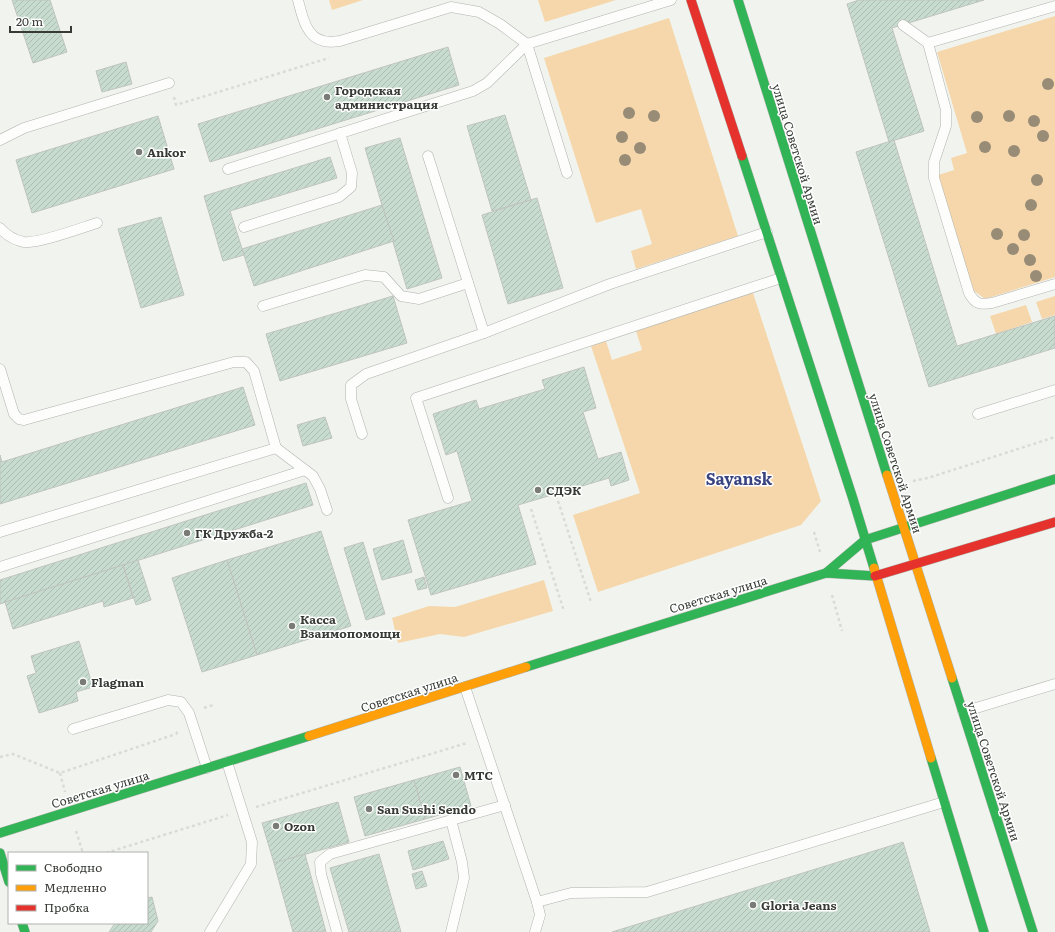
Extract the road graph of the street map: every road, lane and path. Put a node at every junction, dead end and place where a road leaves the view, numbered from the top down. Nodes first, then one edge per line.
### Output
1 (298, 0) edge
2 (671, 0) edge
3 (691, 0) edge
4 (738, 0) edge
5 (1055, 6) edge
6 (903, 25) dead end
7 (928, 43) junction
8 (527, 44) junction
9 (169, 83) dead end
10 (340, 133) junction
11 (0, 140) edge
12 (428, 156) dead end
13 (228, 169) dead end
14 (567, 173) dead end
15 (97, 224) dead end
16 (244, 227) dead end
17 (0, 228) edge
18 (767, 232) junction
19 (781, 278) junction
20 (468, 283) junction
21 (1055, 284) edge
22 (263, 306) dead end
23 (484, 333) junction
24 (0, 369) edge
25 (1055, 390) edge
26 (978, 414) dead end
27 (362, 434) dead end
28 (1055, 437) edge
29 (276, 448) junction
30 (305, 470) junction
31 (1055, 480) edge
32 (913, 481) dead end
33 (448, 498) dead end
34 (558, 501) dead end
35 (531, 509) dead end
36 (327, 510) dead end
37 (1055, 522) edge
38 (904, 528) junction
39 (0, 532) edge
40 (865, 540) junction
41 (916, 565) junction
42 (0, 566) edge
43 (826, 573) junction
44 (876, 576) junction
45 (591, 602) dead end
46 (564, 611) dead end
47 (842, 631) dead end
48 (1055, 684) edge
49 (465, 687) junction
50 (213, 705) dead end
51 (963, 712) junction
52 (189, 713) junction
53 (74, 729) dead end
54 (483, 738) junction
55 (0, 757) edge
56 (227, 762) junction
57 (207, 768) junction
58 (944, 802) junction
59 (504, 805) junction
60 (242, 811) junction
61 (451, 820) junction
62 (0, 833) edge
63 (109, 852) edge
64 (0, 853) edge
65 (8, 879) edge
66 (537, 902) junction
67 (210, 932) edge
68 (337, 932) edge
69 (451, 932) edge
70 (535, 932) edge
71 (984, 932) edge
72 (1033, 932) edge

1 - 8 lane
2 - 8 lane
3 - 18 street
4 - 38 street, улица Советской Армии
5 - 7 lane
6 - 7 lane
7 - 21 lane
8 - 10 lane
8 - 14 lane
9 - 11 lane
10 - 13 lane
10 - 16 lane
12 - 20 lane
15 - 17 lane
18 - 19 street
18 - 23 lane
19 - 33 lane
19 - 40 street
20 - 22 lane
20 - 23 lane
23 - 27 lane
24 - 29 lane
25 - 26 lane
28 - 32 path
29 - 30 lane
29 - 39 lane
30 - 36 lane
30 - 42 lane
31 - 38 street, Советская улица
34 - 45 path
35 - 46 path
37 - 41 street, Советская улица
38 - 40 street, Советская улица
38 - 41 street, улица Советской Армии
40 - 43 street, Советская улица
40 - 44 street
41 - 44 street, Советская улица
41 - 51 street, улица Советской Армии
43 - 44 street, Советская улица
43 - 47 path
43 - 49 street, Советская улица
44 - 58 street
48 - 51 lane
49 - 54 lane
49 - 56 street, Советская улица
50 - 52 path
51 - 72 street, улица Советской Армии
52 - 53 lane
52 - 55 path
52 - 57 lane
54 - 59 lane
54 - 60 path
56 - 57 street, Советская улица
56 - 60 lane
57 - 62 street, Советская улица
58 - 66 lane
58 - 71 street
59 - 61 lane
59 - 66 lane
60 - 63 path
60 - 67 lane
61 - 68 lane
61 - 69 lane
64 - 65 street
66 - 70 lane

